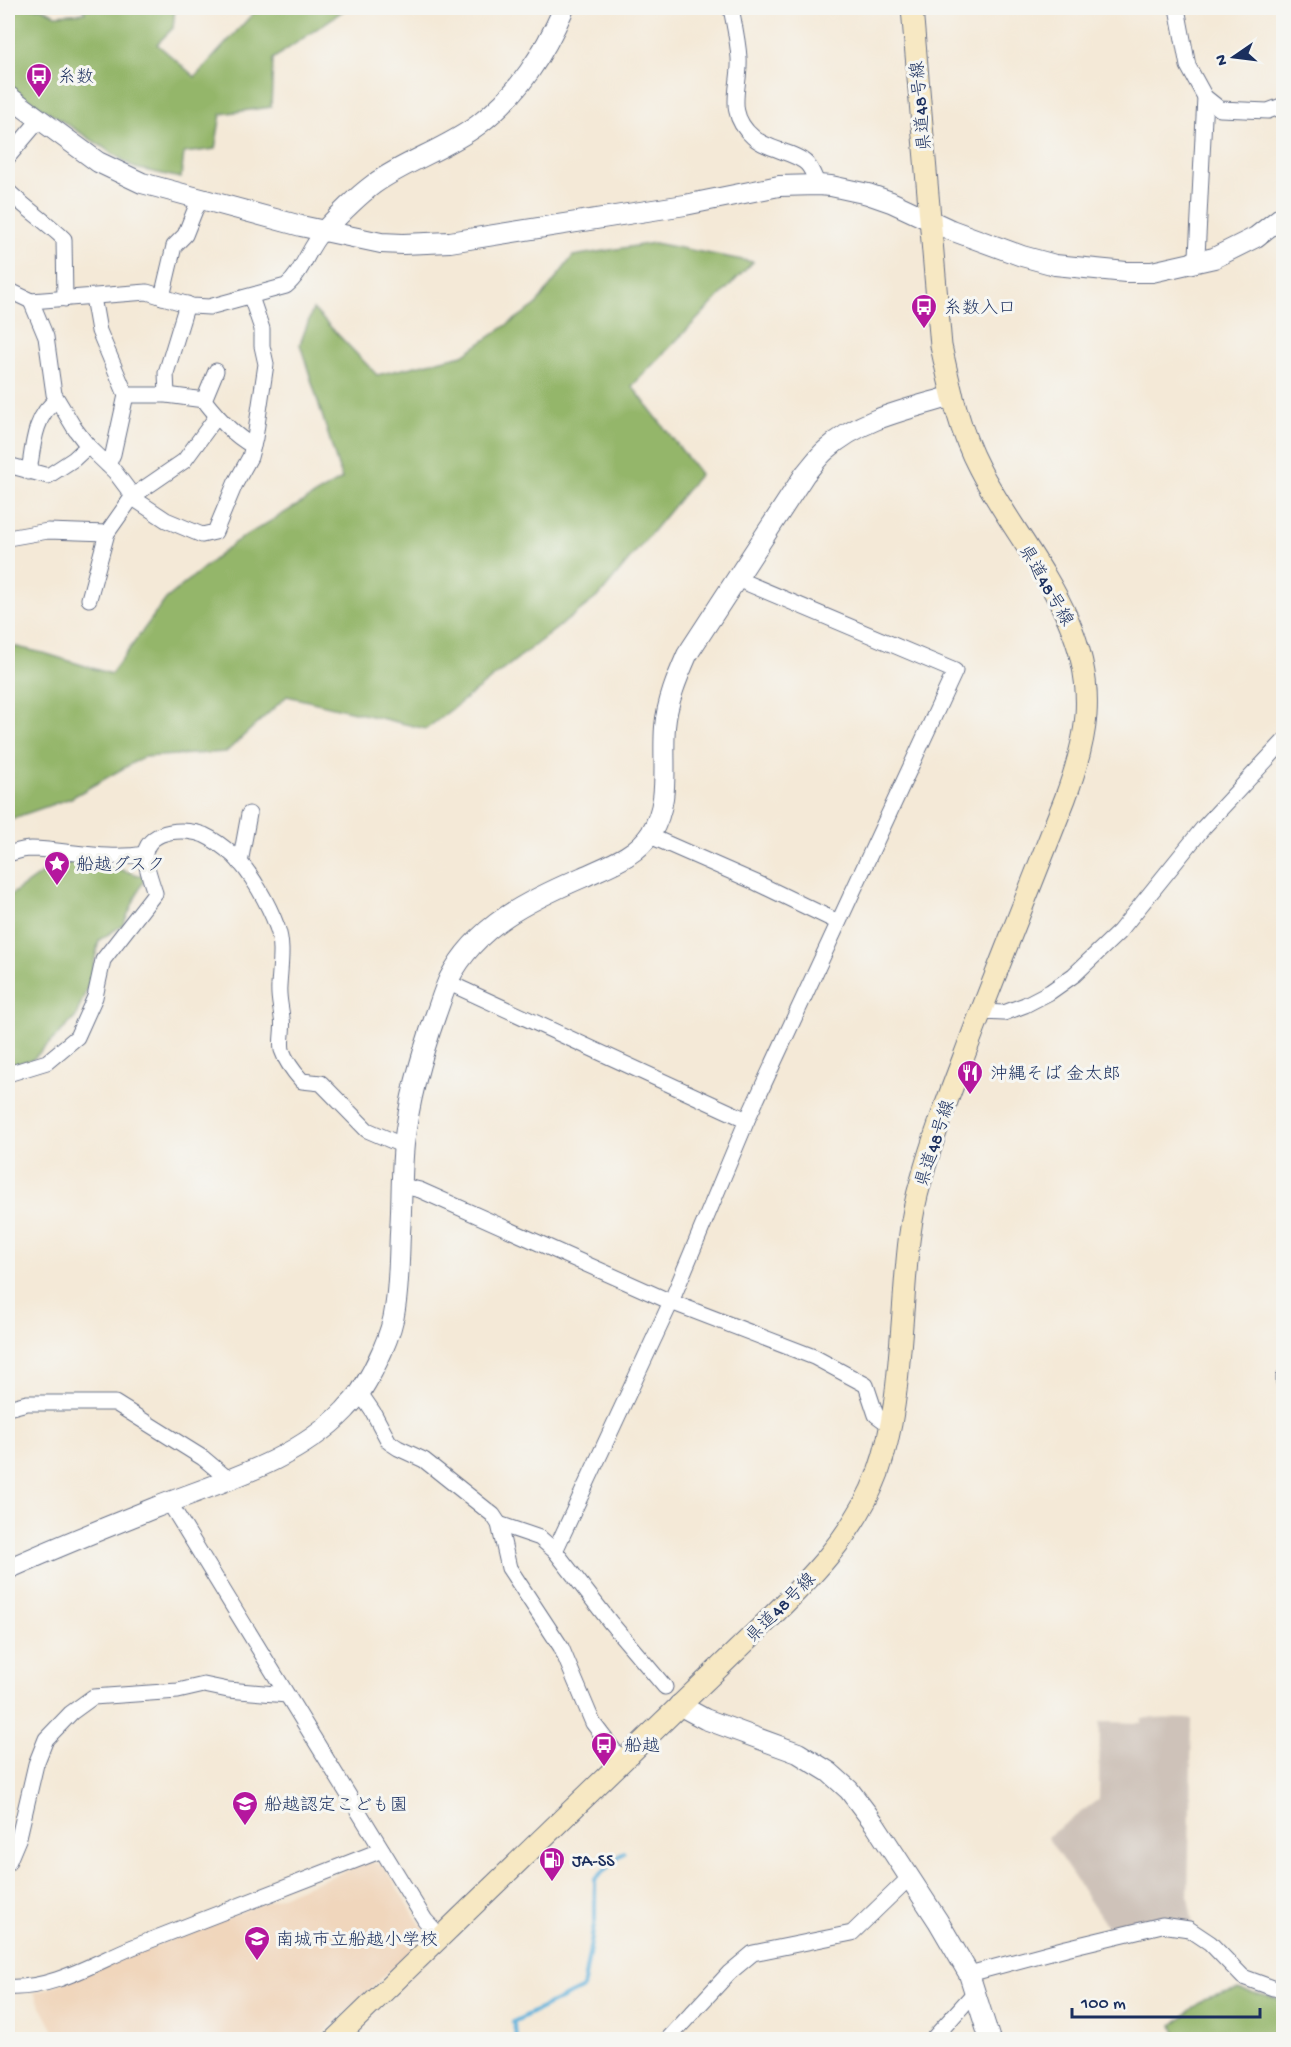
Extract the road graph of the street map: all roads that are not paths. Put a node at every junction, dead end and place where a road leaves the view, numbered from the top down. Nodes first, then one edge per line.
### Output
1 (564, 8) edge
2 (731, 8) edge
3 (912, 8) edge
4 (1177, 8) edge
5 (8, 96) edge
6 (1205, 98) junction
7 (1284, 105) edge
8 (40, 119) junction
9 (8, 157) edge
10 (818, 185) junction
11 (8, 191) edge
12 (202, 199) junction
13 (1284, 215) edge
14 (930, 221) junction
15 (323, 232) junction
16 (1187, 264) junction
17 (8, 290) edge
18 (93, 297) junction
19 (162, 297) junction
20 (251, 297) junction
21 (65, 299) junction
22 (31, 301) junction
23 (187, 304) junction
24 (216, 371) dead end
25 (126, 394) junction
26 (167, 395) junction
27 (953, 396) junction
28 (57, 400) junction
29 (204, 400) junction
30 (217, 416) junction
31 (88, 446) junction
32 (254, 446) junction
33 (8, 465) edge
34 (108, 465) junction
35 (29, 472) junction
36 (134, 496) junction
37 (107, 533) junction
38 (8, 538) edge
39 (737, 579) junction
40 (89, 599) dead end
41 (1284, 741) edge
42 (249, 814) dead end
43 (650, 836) junction
44 (8, 854) edge
45 (145, 854) junction
46 (240, 863) junction
47 (838, 922) junction
48 (447, 982) junction
49 (981, 1012) junction
50 (8, 1074) edge
51 (747, 1120) junction
52 (404, 1146) junction
53 (403, 1186) junction
54 (671, 1302) junction
55 (1284, 1377) edge
56 (1284, 1383) edge
57 (360, 1393) junction
58 (8, 1408) edge
59 (891, 1426) junction
60 (228, 1479) junction
61 (169, 1502) junction
62 (499, 1524) junction
63 (555, 1551) junction
64 (8, 1569) edge
65 (665, 1687) dead end
66 (286, 1695) junction
67 (680, 1705) junction
68 (622, 1761) junction
69 (382, 1850) junction
70 (8, 1863) edge
71 (909, 1878) junction
72 (440, 1936) junction
73 (972, 1983) junction
74 (8, 1987) edge
75 (1284, 1989) edge
76 (334, 2040) edge
77 (668, 2040) edge
78 (932, 2040) edge
79 (990, 2040) edge

1 - 15 street
2 - 10 street
3 - 14 main road, 県道48号線
4 - 6 street
5 - 8 street
6 - 7 street
6 - 16 street
8 - 9 street
8 - 12 street
10 - 14 street
10 - 15 street
11 - 21 street
12 - 15 street
12 - 19 street
13 - 16 street
14 - 16 street
14 - 27 main road, 県道48号線
15 - 20 street
17 - 22 street
18 - 19 street
18 - 21 street
18 - 25 street
19 - 23 street
20 - 23 street
20 - 32 street
21 - 22 street
22 - 28 street
23 - 26 street
24 - 29 street
25 - 26 street
25 - 34 street
26 - 29 street
27 - 39 street
27 - 49 main road, 県道48号線
28 - 31 street
28 - 35 street
29 - 30 street
30 - 32 street
30 - 36 street
31 - 34 street
31 - 35 street
32 - 36 street
33 - 35 street
34 - 36 street
36 - 37 street
37 - 38 street
37 - 40 street
39 - 43 street
39 - 47 street
41 - 49 street
42 - 46 street
43 - 47 street
43 - 48 street
44 - 45 street
45 - 46 street
45 - 50 street
46 - 52 street
47 - 51 street
48 - 51 street
48 - 52 street
49 - 59 main road, 県道48号線
51 - 54 street
52 - 53 street
53 - 54 street
53 - 57 street
54 - 59 street
54 - 63 street
55 - 56 street
57 - 60 street
57 - 62 street
58 - 60 street
59 - 67 main road, 県道48号線
60 - 61 street
61 - 64 street
61 - 66 street
62 - 63 street
62 - 68 street
63 - 65 street
66 - 69 street
66 - 70 street
67 - 68 main road, 県道48号線
67 - 71 street
68 - 72 main road, 県道48号線
69 - 72 street
69 - 74 street
71 - 73 street
71 - 77 street
72 - 76 main road, 県道48号線
73 - 75 street
73 - 78 street
73 - 79 street

